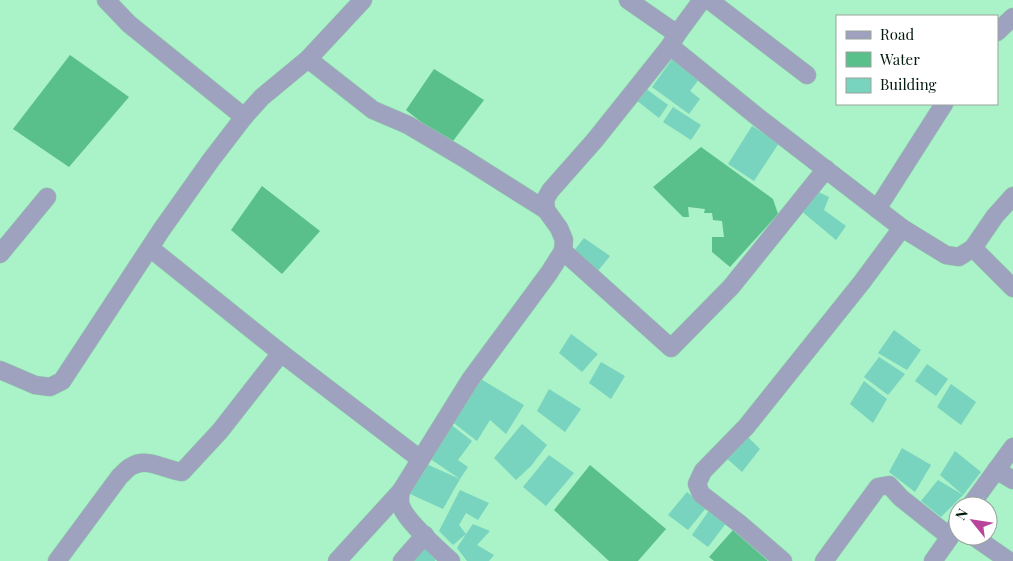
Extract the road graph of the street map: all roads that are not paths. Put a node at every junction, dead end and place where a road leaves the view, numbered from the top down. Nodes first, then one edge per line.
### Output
1 (107, 0) edge
2 (363, 0) edge
3 (628, 0) edge
4 (702, 0) edge
5 (709, 0) edge
6 (1013, 17) edge
7 (998, 31) edge
8 (674, 40) junction
9 (308, 58) junction
10 (807, 75) dead end
11 (943, 105) edge
12 (244, 117) junction
13 (826, 169) junction
14 (1013, 196) edge
15 (47, 198) dead end
16 (877, 209) junction
17 (546, 210) junction
18 (902, 228) junction
19 (150, 248) junction
20 (973, 248) junction
21 (563, 251) junction
22 (0, 254) edge
23 (1013, 288) edge
24 (281, 353) junction
25 (0, 370) edge
26 (1013, 448) edge
27 (420, 459) junction
28 (996, 470) junction
29 (1013, 480) edge
30 (400, 491) junction
31 (977, 496) edge
32 (948, 523) edge
33 (425, 536) junction
34 (948, 538) edge
35 (987, 546) edge
36 (58, 561) edge
37 (337, 561) edge
38 (402, 561) edge
39 (451, 561) edge
40 (783, 561) edge
41 (824, 561) edge
42 (933, 561) edge
43 (1009, 561) edge

1 - 12 street
2 - 9 street
3 - 8 street
4 - 8 street
5 - 10 street
6 - 7 street
8 - 13 street
8 - 17 street
9 - 12 street
9 - 17 street
11 - 16 street
12 - 19 street
13 - 16 street
13 - 21 street
14 - 20 street
15 - 22 street
16 - 18 street
17 - 21 street
18 - 20 street
18 - 40 street
19 - 24 street
19 - 25 street
20 - 23 street
21 - 27 street
24 - 27 street
24 - 36 street
26 - 28 street
27 - 30 street
28 - 29 street
28 - 31 street
30 - 33 street
30 - 37 street
32 - 41 street
33 - 38 street
33 - 39 street
34 - 42 street
35 - 43 street

